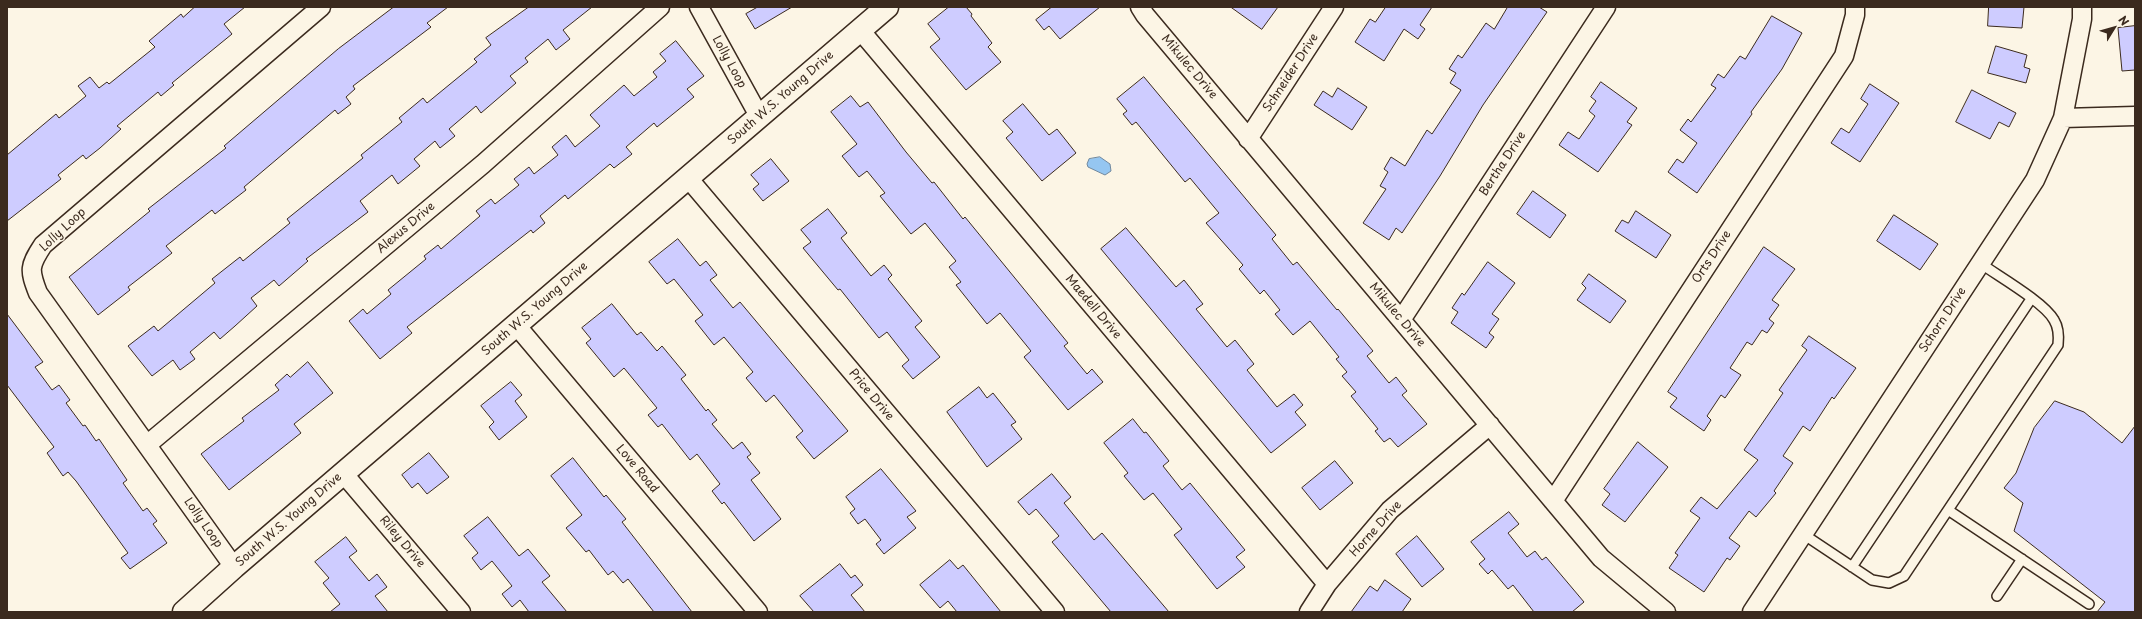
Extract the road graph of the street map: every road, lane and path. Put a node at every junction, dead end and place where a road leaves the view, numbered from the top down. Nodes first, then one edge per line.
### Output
1 (321, 7) edge
2 (660, 7) edge
3 (698, 7) edge
4 (887, 7) edge
5 (1140, 7) edge
6 (1334, 7) edge
7 (1606, 7) edge
8 (1855, 7) edge
9 (2082, 7) edge
10 (860, 30) junction
11 (759, 116) junction
12 (2135, 116) edge
13 (2063, 118) junction
14 (1248, 139) junction
15 (688, 178) junction
16 (1980, 263) junction
17 (2030, 299) junction
18 (1401, 320) junction
19 (516, 325) junction
20 (1490, 425) junction
21 (148, 444) junction
22 (343, 473) junction
23 (1553, 501) junction
24 (1948, 510) junction
25 (1803, 534) junction
26 (2022, 559) junction
27 (234, 566) junction
28 (1852, 567) junction
29 (1327, 584) junction
30 (1997, 596) dead end
31 (2089, 604) dead end
32 (184, 612) edge
33 (461, 612) edge
34 (758, 612) edge
35 (1055, 612) edge
36 (1309, 612) edge
37 (1666, 612) edge
38 (1752, 612) edge

1 - 21 street, Lolly Loop
2 - 21 street, Alexus Drive
3 - 11 street, Lolly Loop
4 - 10 main road, South W.S. Young Drive
5 - 14 street, Mikulec Drive
6 - 14 street, Schneider Drive
7 - 18 street, Bertha Drive
8 - 23 street, Orts Drive
9 - 13 street, Schorn Drive
10 - 11 main road, South W.S. Young Drive
10 - 29 street, Maedell Drive
11 - 15 main road, South W.S. Young Drive
12 - 13 street
13 - 16 street, Schorn Drive
14 - 18 street, Mikulec Drive
15 - 19 main road, South W.S. Young Drive
15 - 35 street, Price Drive
16 - 17 lane
16 - 25 street, Schorn Drive
17 - 24 lane
17 - 28 lane
18 - 20 street, Mikulec Drive
19 - 22 main road, South W.S. Young Drive
19 - 34 street, Love Road
20 - 23 street, Mikulec Drive
20 - 29 street, Horne Drive
21 - 27 street, Lolly Loop
22 - 27 main road, South W.S. Young Drive
22 - 33 street, Riley Drive
23 - 37 street, Mikulec Drive
24 - 26 lane
24 - 28 lane
25 - 28 lane
25 - 38 street, Schorn Drive
26 - 30 lane
26 - 31 lane
27 - 32 main road, South W.S. Young Drive
29 - 36 street, Horne Drive

